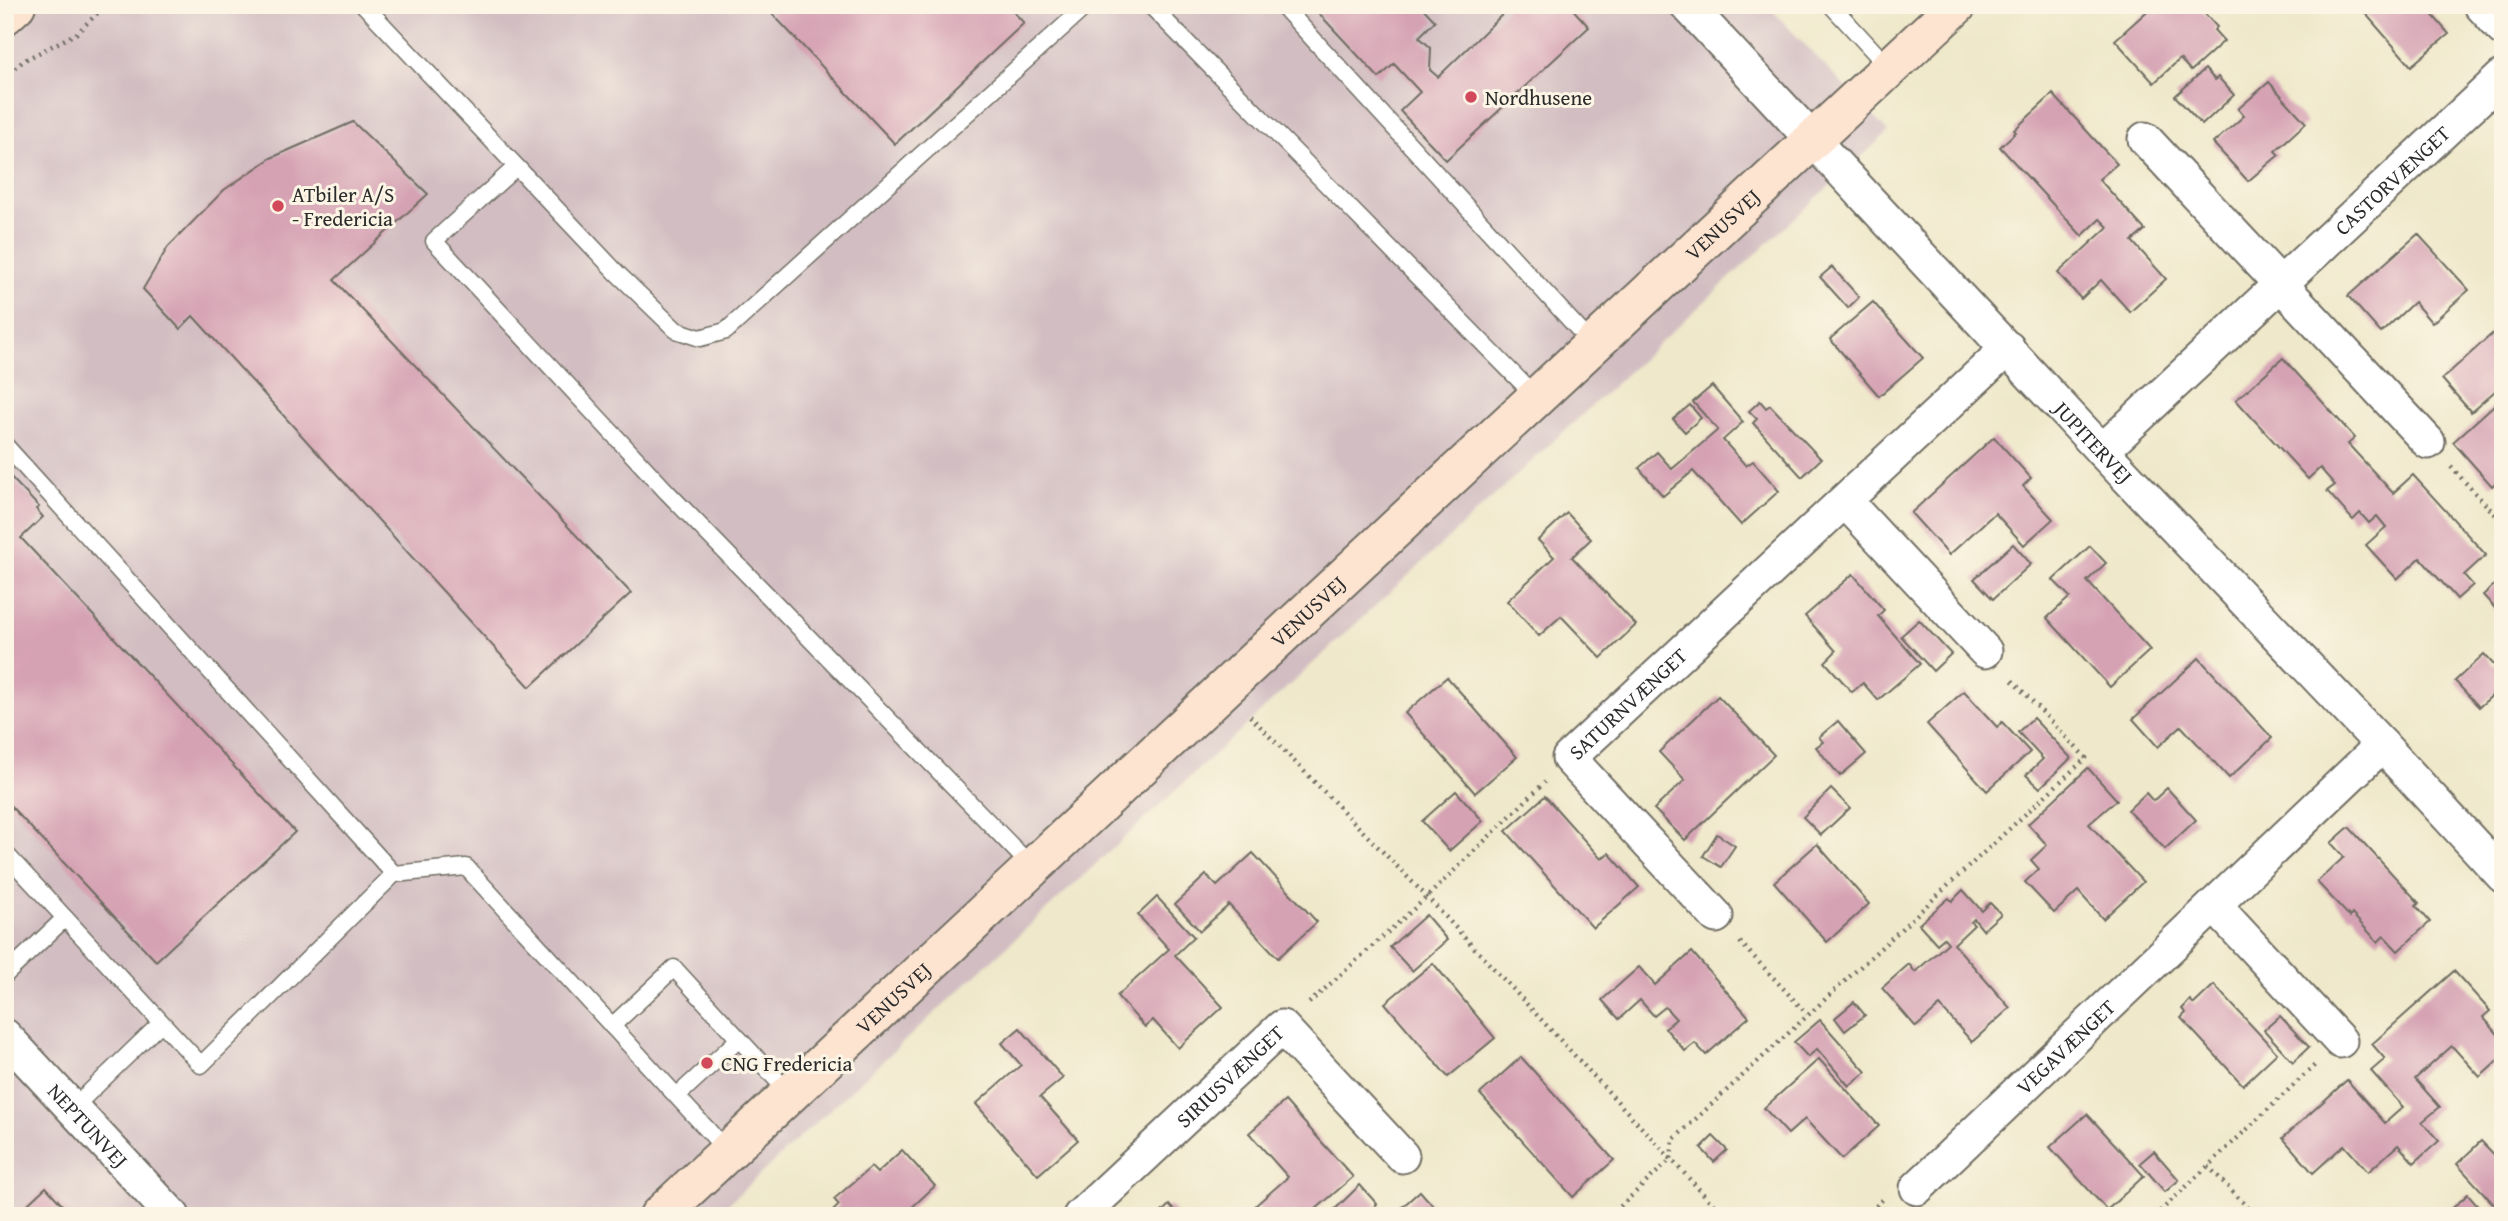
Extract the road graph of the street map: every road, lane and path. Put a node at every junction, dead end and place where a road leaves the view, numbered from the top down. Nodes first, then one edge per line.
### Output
1 (16, 5) edge
2 (106, 5) edge
3 (365, 5) edge
4 (1110, 5) edge
5 (1150, 5) edge
6 (1282, 5) edge
7 (1687, 5) edge
8 (1831, 5) edge
9 (1957, 5) edge
10 (2481, 5) edge
11 (5, 15) edge
12 (2503, 29) edge
13 (1890, 69) junction
14 (2503, 76) edge
15 (5, 78) edge
16 (2146, 139) dead end
17 (1813, 141) junction
18 (516, 167) junction
19 (2281, 284) junction
20 (1593, 345) junction
21 (2008, 348) junction
22 (1537, 398) junction
23 (2428, 442) joint
24 (5, 445) edge
25 (2102, 451) junction
26 (1845, 501) junction
27 (2503, 523) edge
28 (1985, 651) joint
29 (1227, 688) junction
30 (2382, 745) junction
31 (1569, 758) junction
32 (5, 853) edge
33 (1033, 868) junction
34 (2502, 873) edge
35 (394, 874) junction
36 (1427, 897) junction
37 (2214, 905) junction
38 (1716, 916) joint
39 (65, 918) junction
40 (5, 975) edge
41 (1807, 1014) junction
42 (161, 1023) junction
43 (611, 1026) junction
44 (1282, 1027) junction
45 (5, 1036) edge
46 (739, 1038) junction
47 (2340, 1041) joint
48 (790, 1094) junction
49 (677, 1096) junction
50 (73, 1108) junction
51 (728, 1152) junction
52 (1402, 1156) dead end
53 (1671, 1159) junction
54 (2208, 1166) junction
55 (1917, 1188) dead end
56 (173, 1216) edge
57 (659, 1216) edge
58 (1080, 1216) edge
59 (1610, 1216) edge
60 (1724, 1216) edge
61 (2155, 1216) edge
62 (2256, 1216) edge

1 - 11 street
2 - 15 path
3 - 18 lane
4 - 18 lane
5 - 22 lane
6 - 20 lane
7 - 17 street, JUPITERVEJ
8 - 13 lane
9 - 13 street, VENUSVEJ
10 - 12 street
13 - 17 street, VENUSVEJ
14 - 19 street, CASTORVÆNGET
16 - 19 street
17 - 20 street, VENUSVEJ
17 - 21 street, JUPITERVEJ
18 - 33 lane
19 - 23 street
19 - 25 street, CASTORVÆNGET
20 - 22 street, VENUSVEJ
21 - 25 street, JUPITERVEJ
21 - 26 street, SATURNVÆNGET
22 - 29 street, VENUSVEJ
23 - 27 path
24 - 35 lane
25 - 30 street, JUPITERVEJ
26 - 28 street
26 - 31 street, SATURNVÆNGET
28 - 41 path
29 - 33 street, VENUSVEJ
29 - 36 path
30 - 34 street, JUPITERVEJ
30 - 37 street, VEGAVÆNGET
31 - 36 path
31 - 38 street, SATURNVÆNGET
32 - 39 lane
33 - 48 street, VENUSVEJ
35 - 42 lane
35 - 43 lane
36 - 44 path
36 - 53 path
37 - 47 street
37 - 55 street, VEGAVÆNGET
38 - 41 path
39 - 40 lane
39 - 42 lane
41 - 53 path
42 - 50 lane
43 - 46 lane
43 - 49 lane
44 - 52 street, SIRIUSVÆNGET
44 - 58 street, SIRIUSVÆNGET
45 - 50 street, NEPTUNVEJ
46 - 48 lane
46 - 49 lane
47 - 54 path
48 - 51 street, VENUSVEJ
49 - 51 lane
50 - 56 street, NEPTUNVEJ
51 - 57 street, VENUSVEJ
53 - 59 path
53 - 60 path
54 - 61 path
54 - 62 path

